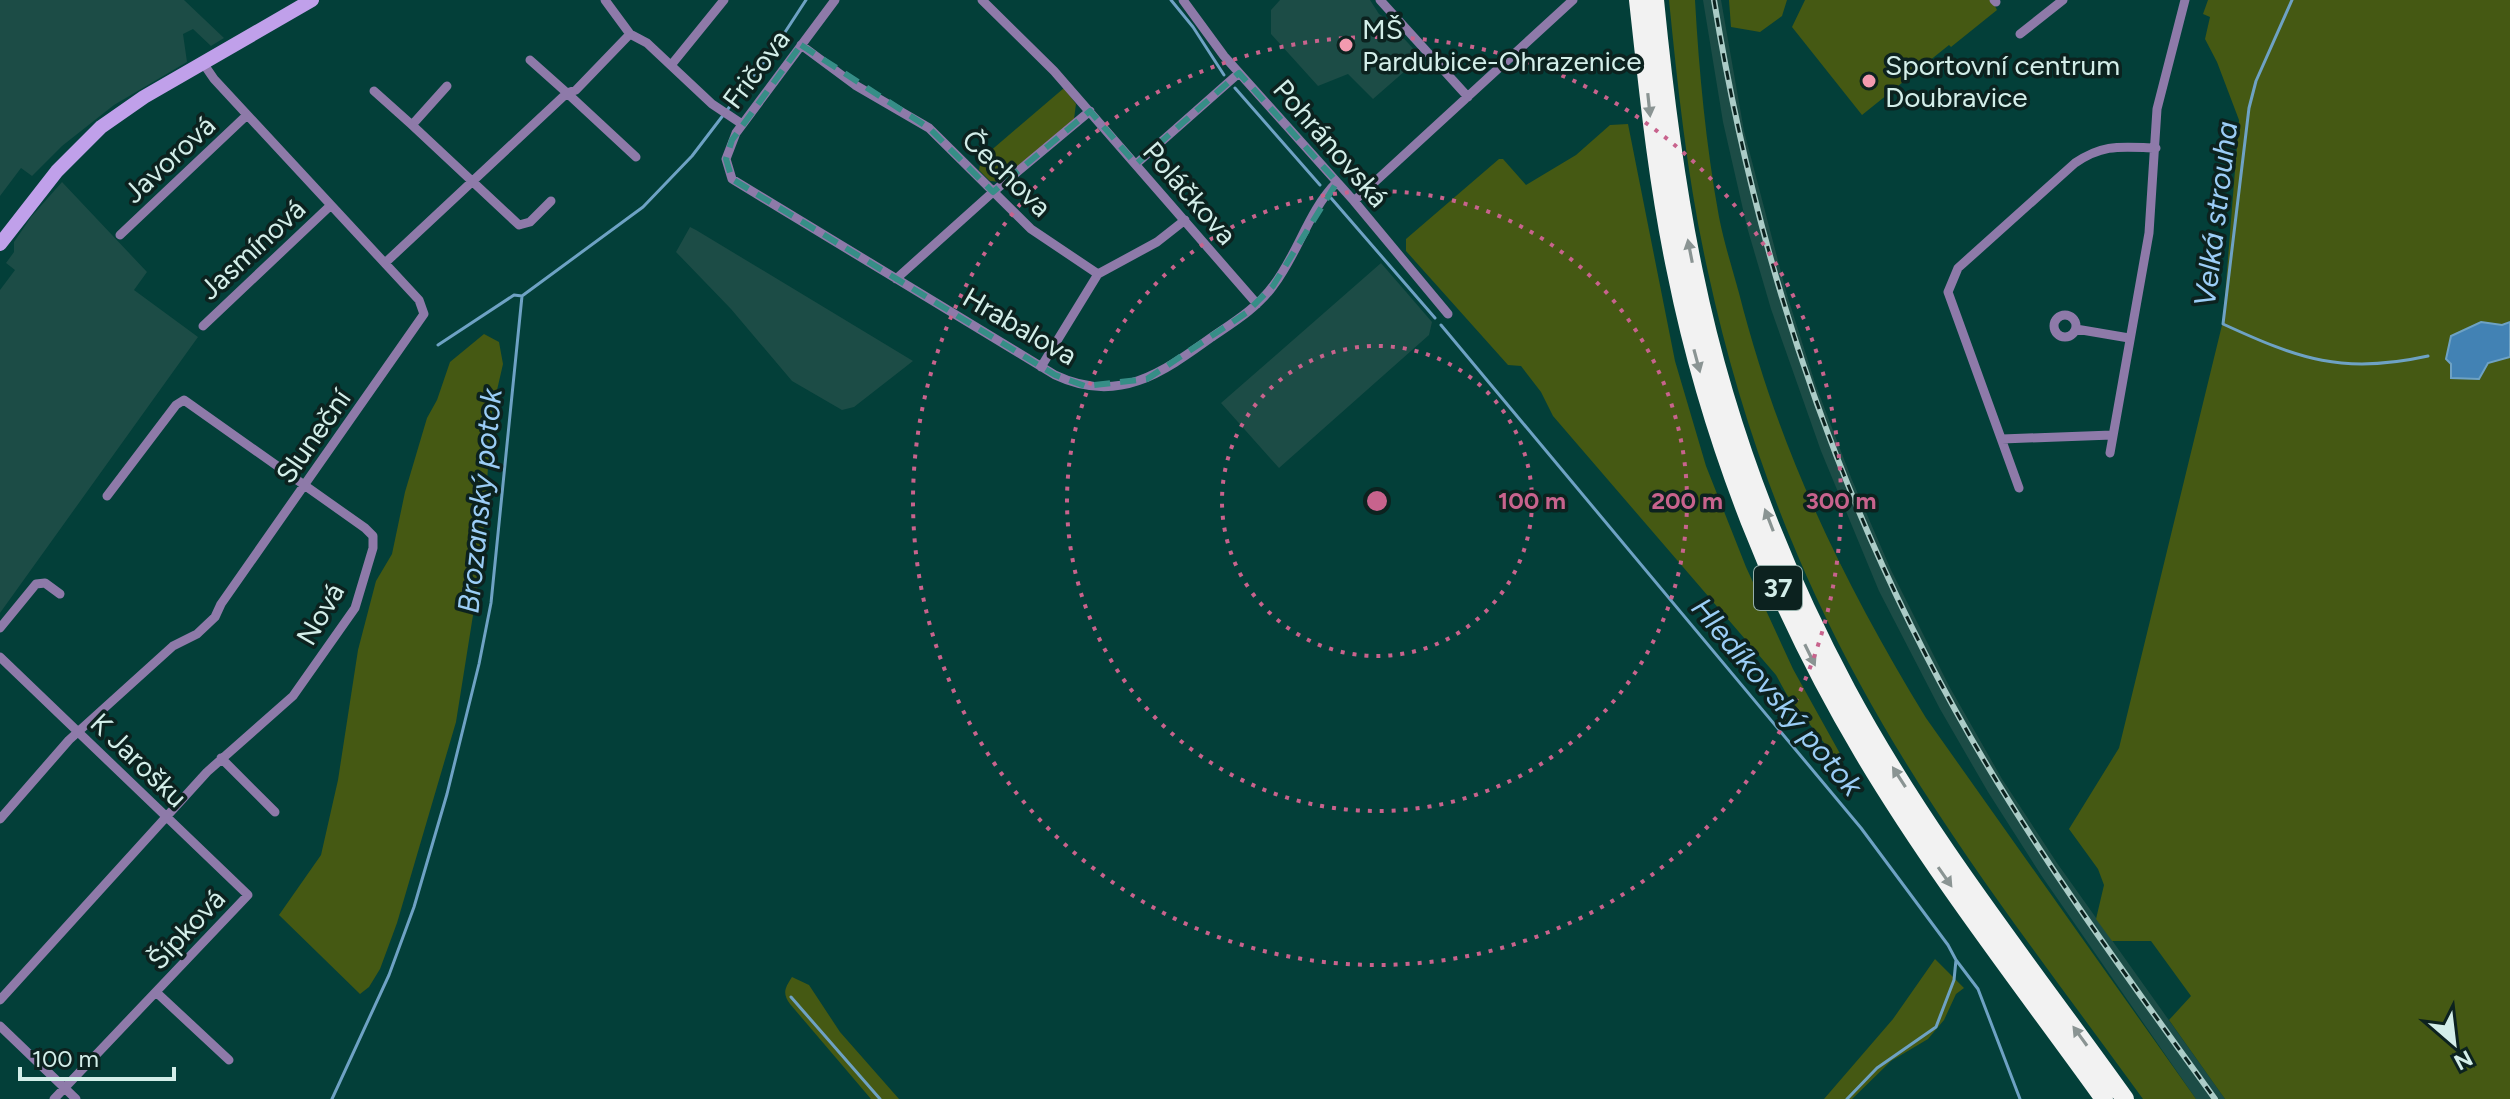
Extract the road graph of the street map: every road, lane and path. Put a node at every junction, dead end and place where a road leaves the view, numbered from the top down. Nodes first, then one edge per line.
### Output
1 (312, 0) edge
2 (605, 0) edge
3 (724, 0) edge
4 (835, 0) edge
5 (982, 0) edge
6 (1183, 0) edge
7 (1573, 0) edge
8 (1638, 0) edge
9 (1655, 0) edge
10 (2063, 0) edge
11 (2185, 0) edge
12 (1387, 2) edge
13 (630, 34) junction
14 (2020, 34) dead end
15 (801, 45) junction
16 (530, 60) dead end
17 (203, 63) junction
18 (672, 64) junction
19 (1239, 73) junction
20 (447, 86) dead end
21 (374, 91) dead end
22 (567, 93) junction
23 (1468, 97) junction
24 (1090, 111) junction
25 (247, 115) junction
26 (742, 124) junction
27 (412, 125) junction
28 (2156, 148) junction
29 (636, 157) dead end
30 (1136, 164) junction
31 (728, 170) joint
32 (472, 180) junction
33 (1337, 182) junction
34 (993, 192) junction
35 (551, 201) dead end
36 (1354, 201) junction
37 (331, 205) junction
38 (1185, 220) junction
39 (120, 235) dead end
40 (0, 244) edge
41 (385, 263) junction
42 (1098, 274) junction
43 (896, 279) junction
44 (1257, 304) junction
45 (1448, 314) dead end
46 (203, 326) dead end
47 (2076, 329) dead end
48 (2129, 338) junction
49 (1041, 367) junction
50 (2112, 435) junction
51 (2002, 439) junction
52 (2110, 453) dead end
53 (306, 484) junction
54 (2019, 488) dead end
55 (107, 496) dead end
56 (60, 594) dead end
57 (0, 628) edge
58 (0, 657) edge
59 (78, 732) junction
60 (221, 758) junction
61 (275, 812) dead end
62 (167, 817) junction
63 (0, 819) edge
64 (248, 895) joint
65 (156, 992) junction
66 (0, 1000) edge
67 (0, 1026) edge
68 (229, 1060) dead end
69 (64, 1088) junction
70 (54, 1099) edge
71 (76, 1099) edge
72 (2104, 1099) edge
73 (2125, 1099) edge

1 - 17 street
2 - 13 street
3 - 18 street
4 - 15 street, Fričova
5 - 24 street, Poláčkova
6 - 19 street, Pohránovská
7 - 23 street
8 -> 72 highway, 37
73 -> 9 highway, 37
10 - 14 street
11 - 28 street
12 - 23 street
13 - 18 street
13 - 22 street
15 - 26 street, Fričova
15 - 34 street, Čechova
16 - 22 street
17 - 25 street, Sluneční
17 - 40 street
18 - 26 street
19 - 30 street
19 - 33 street, Pohránovská
20 - 27 street
21 - 27 street
22 - 29 street
22 - 32 street
23 - 36 street
24 - 30 street, Poláčkova
24 - 34 street
25 - 37 street, Sluneční
25 - 39 street, Javorová
26 - 31 street, Fričova
27 - 32 street
28 - 48 street
28 - 51 street
30 - 38 street, Poláčkova
31 - 43 street, Hrabalova
32 - 35 street
32 - 41 street
33 - 36 street, Pohránovská
33 - 44 street, Hrabalova
34 - 42 street, Čechova
34 - 43 street
36 - 45 street, Pohránovská
37 - 41 street, Sluneční
37 - 46 street, Jasmínová
38 - 42 street
38 - 44 street, Poláčkova
41 - 53 street, Sluneční
42 - 49 street
43 - 49 street, Hrabalova
44 - 49 street, Hrabalova
47 - 48 street
48 - 50 street
50 - 51 street
50 - 52 street
51 - 54 street
53 - 55 street
53 - 59 street, Sluneční
53 - 60 street, Nová
56 - 57 street
58 - 59 street, K Jarošku
59 - 62 street, K Jarošku
59 - 63 street, Sluneční
60 - 61 street
60 - 62 street, Nová
62 - 64 street, K Jarošku
62 - 66 street, Nová
64 - 65 street, Šípková
65 - 68 street, Šípková
65 - 69 street, Šípková
67 - 69 street
69 - 70 street, Šípková
69 - 71 street

